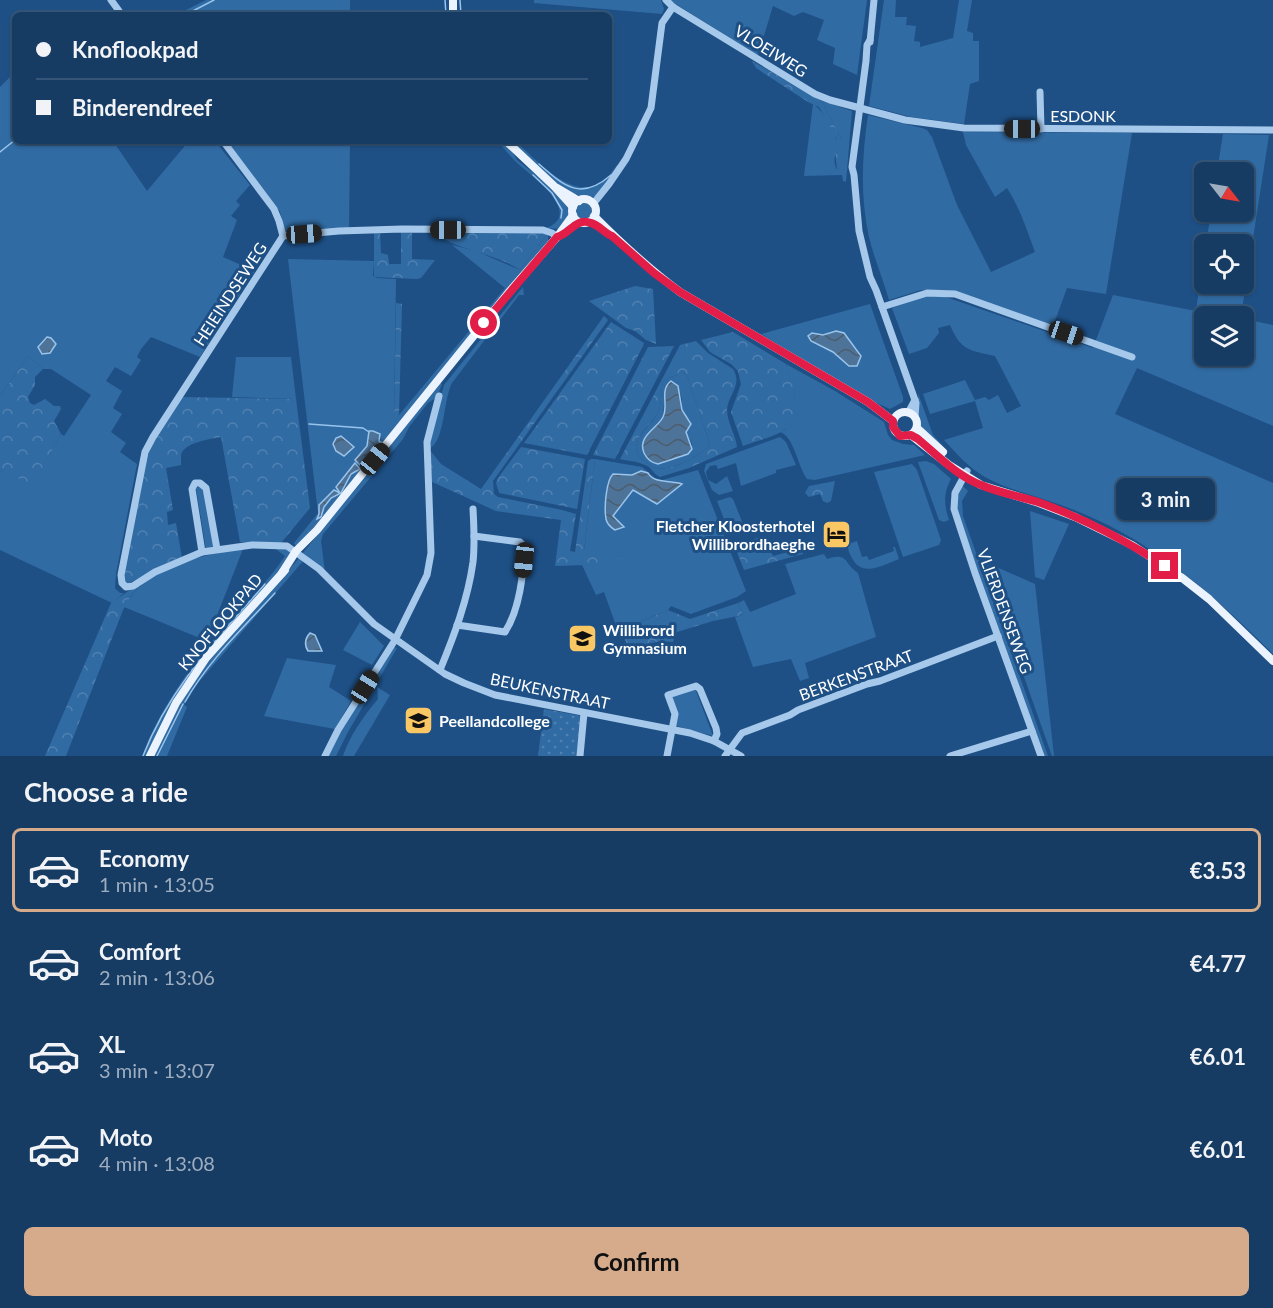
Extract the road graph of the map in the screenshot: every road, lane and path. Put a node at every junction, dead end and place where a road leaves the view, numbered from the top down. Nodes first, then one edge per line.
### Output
1 (666, 0) edge
2 (874, 0) edge
3 (673, 7) junction
4 (1040, 92) dead end
5 (860, 108) junction
6 (1041, 129) junction
7 (1273, 130) edge
8 (225, 144) edge
9 (509, 144) edge
10 (593, 204) junction
11 (576, 211) junction
12 (592, 219) junction
13 (283, 236) junction
14 (557, 237) junction
15 (882, 307) junction
16 (1132, 357) dead end
17 (439, 396) dead end
18 (911, 415) junction
19 (896, 418) junction
20 (914, 432) junction
21 (966, 474) junction
22 (473, 509) dead end
23 (474, 536) junction
24 (217, 549) junction
25 (202, 552) junction
26 (298, 553) junction
27 (126, 587) joint
28 (457, 625) junction
29 (998, 636) junction
30 (395, 639) junction
31 (1273, 661) edge
32 (440, 670) junction
33 (584, 713) junction
34 (672, 730) junction
35 (1032, 731) junction
36 (714, 741) junction
37 (727, 753) edge
38 (150, 756) edge
39 (326, 756) edge
40 (579, 756) edge
41 (667, 756) edge
42 (741, 756) edge
43 (950, 756) edge
44 (1041, 756) edge

1 - 3 street, VLOEIWEG
2 - 5 street
3 - 5 street, VLOEIWEG
3 - 10 street
4 - 6 street
5 - 6 street, ESDONK
5 - 15 street
6 - 7 street, ESDONK
8 - 13 street
9 - 11 main road
10 - 11 main road
10 - 12 main road
11 - 12 main road
11 - 14 main road, KNOFLOOKPAD
12 - 19 main road
13 - 14 street, HEIEINDSEWEG
13 - 27 street, HEIEINDSEWEG
14 - 26 main road, KNOFLOOKPAD
15 - 16 street
15 - 18 street
17 - 30 street
18 - 19 main road
18 - 20 main road
19 - 20 main road
20 - 21 main road
21 - 29 street, VLIERDENSEWEG
21 - 31 main road
22 - 23 street
23 - 28 street
23 - 28 street
24 - 25 street, BEUKENSTRAAT
24 - 25 street
24 - 26 street, BEUKENSTRAAT
25 - 27 street, BEUKENSTRAAT
26 - 30 street, BEUKENSTRAAT
26 - 38 main road, KNOFLOOKPAD
28 - 32 street
29 - 35 street, VLIERDENSEWEG
29 - 37 street, BERKENSTRAAT
30 - 32 street, BEUKENSTRAAT
30 - 39 street
32 - 33 street, BEUKENSTRAAT
33 - 34 street, BEUKENSTRAAT
33 - 40 street
34 - 36 street, BEUKENSTRAAT
34 - 36 street
34 - 41 street
35 - 43 street
35 - 44 street, VLIERDENSEWEG
36 - 37 street, BEUKENSTRAAT
37 - 42 street, BEUKENSTRAAT

